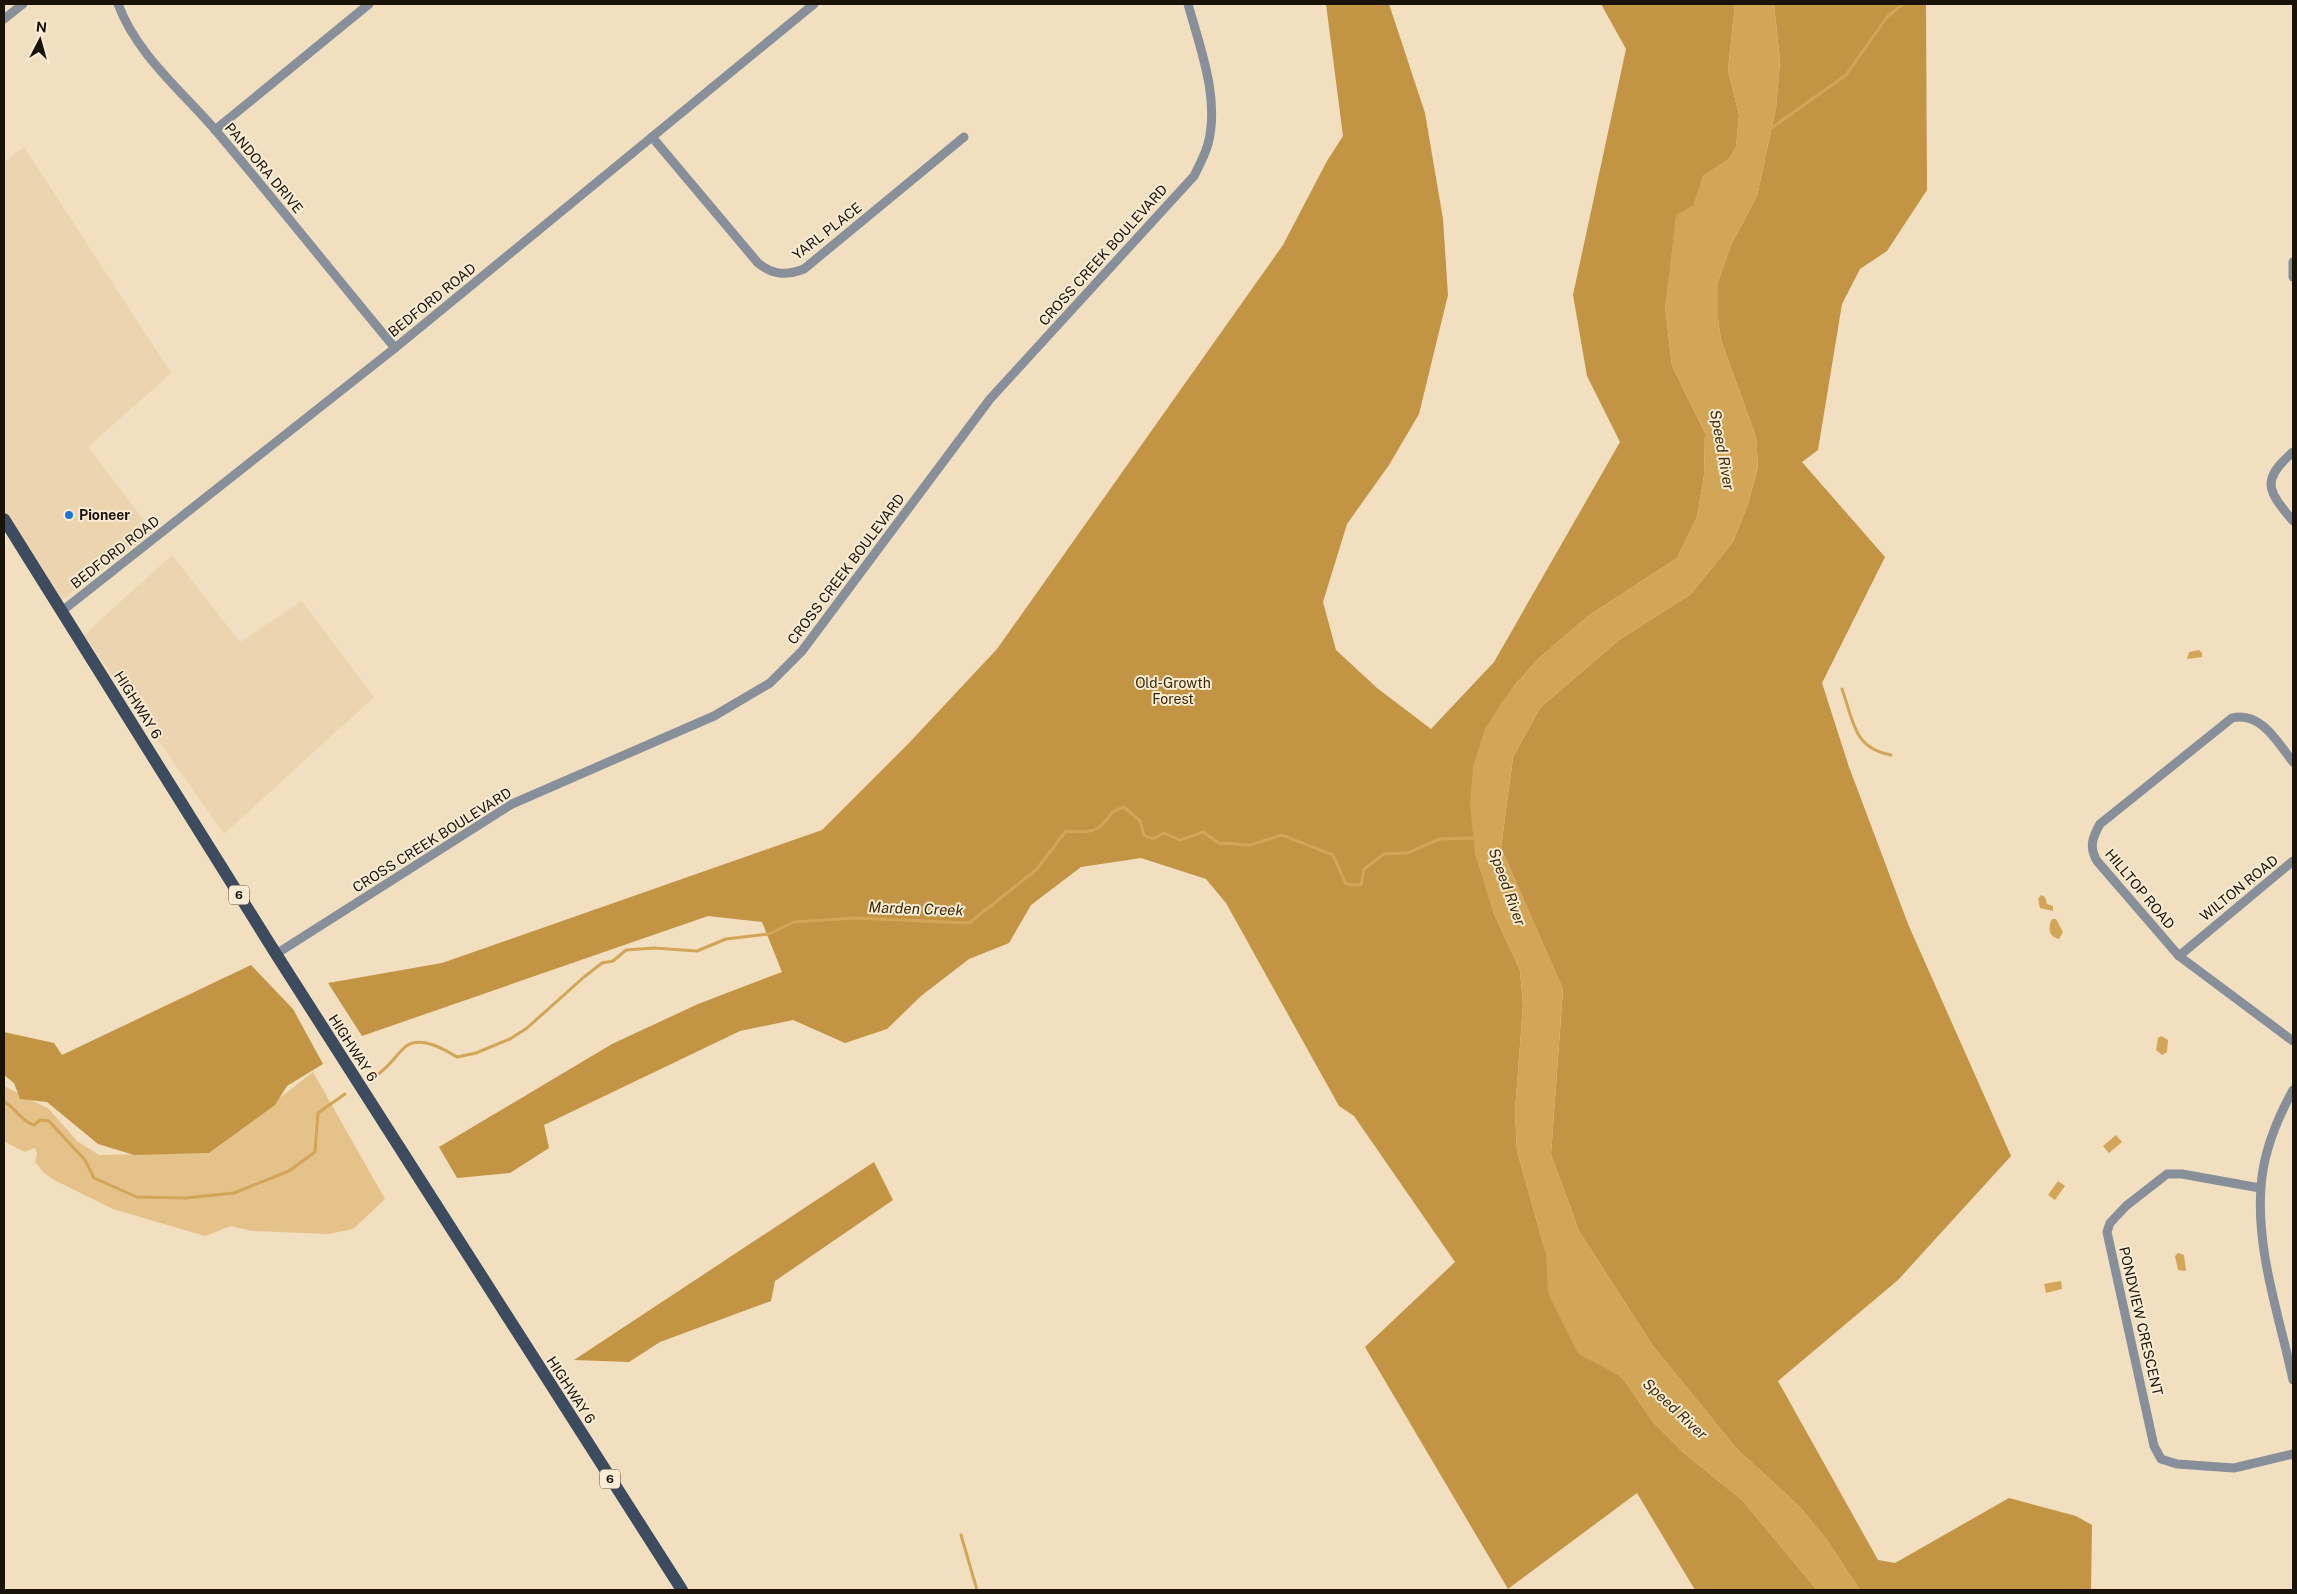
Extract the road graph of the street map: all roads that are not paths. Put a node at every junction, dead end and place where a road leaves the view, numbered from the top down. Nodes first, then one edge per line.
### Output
1 (23, 4) edge
2 (118, 4) edge
3 (369, 4) edge
4 (814, 4) edge
5 (1188, 4) edge
6 (4, 19) edge
7 (215, 130) junction
8 (652, 137) junction
9 (964, 137) dead end
10 (2293, 262) edge
11 (2293, 278) edge
12 (395, 348) junction
13 (2293, 452) edge
14 (4, 519) edge
15 (2293, 522) edge
16 (62, 611) junction
17 (2293, 762) edge
18 (2293, 861) edge
19 (276, 954) junction
20 (2179, 956) junction
21 (2293, 1041) edge
22 (2293, 1090) edge
23 (2260, 1188) junction
24 (2293, 1380) edge
25 (2293, 1454) edge
26 (682, 1590) edge

1 - 6 street
2 - 7 street, PANDORA DRIVE
3 - 7 street
4 - 8 street, BEDFORD ROAD
5 - 19 street, CROSS CREEK BOULEVARD
7 - 12 street, PANDORA DRIVE
8 - 9 street, YARL PLACE
8 - 12 street, BEDFORD ROAD
10 - 11 street
12 - 16 street, BEDFORD ROAD
13 - 15 street
14 - 16 main road, HIGHWAY 6 / 6
16 - 19 main road, HIGHWAY 6 / 6
17 - 20 street, HILLTOP ROAD
18 - 20 street, WILTON ROAD
19 - 26 main road, HIGHWAY 6 / 6
20 - 21 street, HILLTOP ROAD
22 - 23 street
23 - 24 street
23 - 25 street, PONDVIEW CRESCENT

